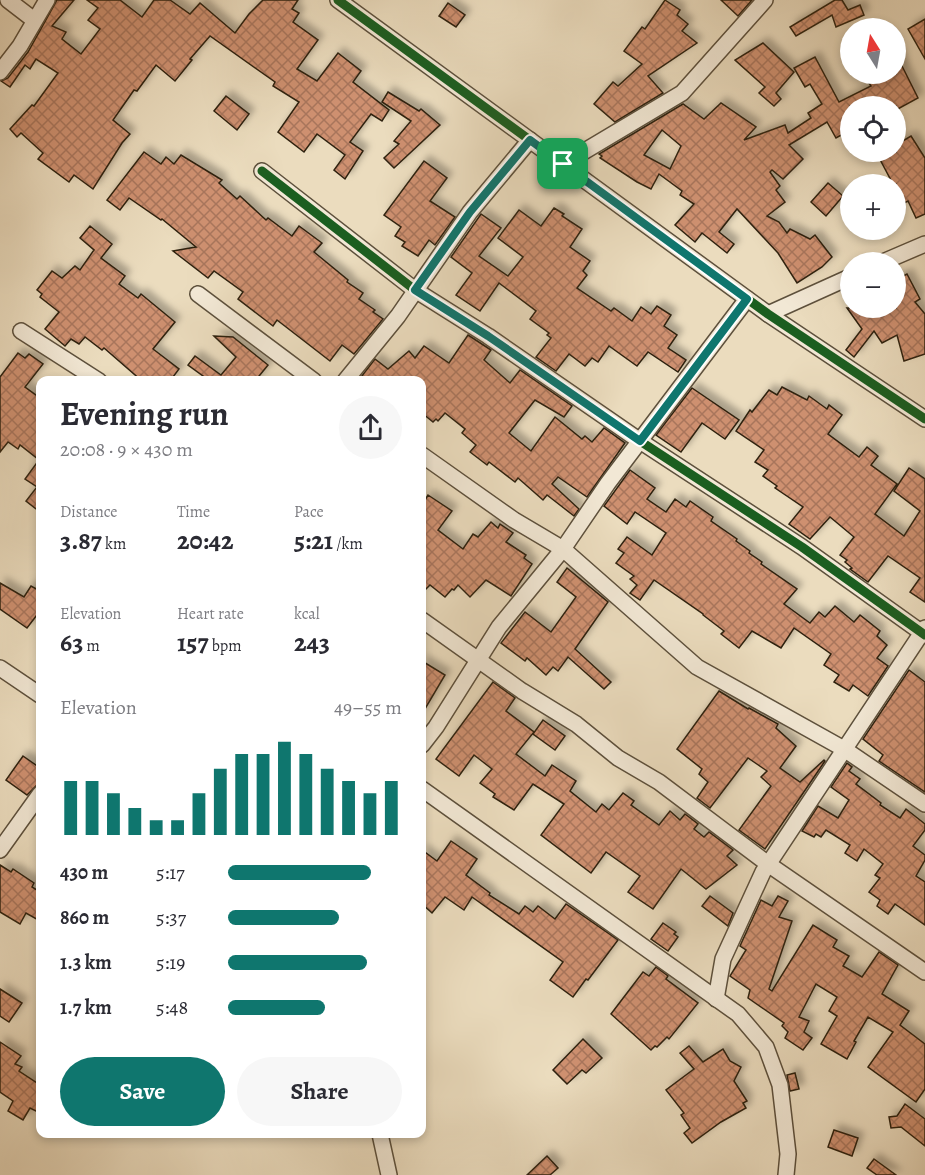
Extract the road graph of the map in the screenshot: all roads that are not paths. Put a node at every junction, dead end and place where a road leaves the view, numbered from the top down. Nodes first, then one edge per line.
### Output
1 (8, 0) edge
2 (47, 0) edge
3 (338, 0) edge
4 (765, 0) edge
5 (34, 20) junction
6 (0, 72) edge
7 (530, 140) junction
8 (563, 164) junction
9 (262, 171) dead end
10 (925, 244) edge
11 (906, 252) edge
12 (840, 282) edge
13 (415, 290) junction
14 (198, 294) dead end
15 (747, 299) junction
16 (768, 314) junction
17 (21, 331) dead end
18 (91, 376) edge
19 (307, 376) edge
20 (349, 376) edge
21 (925, 419) edge
22 (640, 441) junction
23 (426, 458) edge
24 (563, 549) junction
25 (426, 623) edge
26 (924, 632) edge
27 (478, 661) junction
28 (0, 668) edge
29 (36, 692) edge
30 (426, 740) edge
31 (843, 749) junction
32 (426, 792) edge
33 (36, 800) edge
34 (925, 804) edge
35 (0, 850) edge
36 (768, 864) junction
37 (925, 972) edge
38 (716, 999) junction
39 (381, 1138) edge
40 (389, 1175) edge
41 (786, 1175) edge

1 - 5 street
2 - 5 street
3 - 7 street
4 - 8 street
5 - 6 street
7 - 8 street
7 - 13 street
8 - 15 street
9 - 13 street
10 - 11 street
12 - 16 street
13 - 20 street
13 - 22 street
14 - 19 street
15 - 16 street
15 - 22 street
16 - 21 street
17 - 18 street
22 - 24 street
22 - 26 street
23 - 24 street
24 - 27 street
24 - 31 street
25 - 27 street
26 - 31 street
27 - 30 street
27 - 36 street
28 - 29 street
31 - 34 street
31 - 36 street
32 - 38 street
33 - 35 street
36 - 37 street
36 - 38 street
38 - 41 street
39 - 40 street

